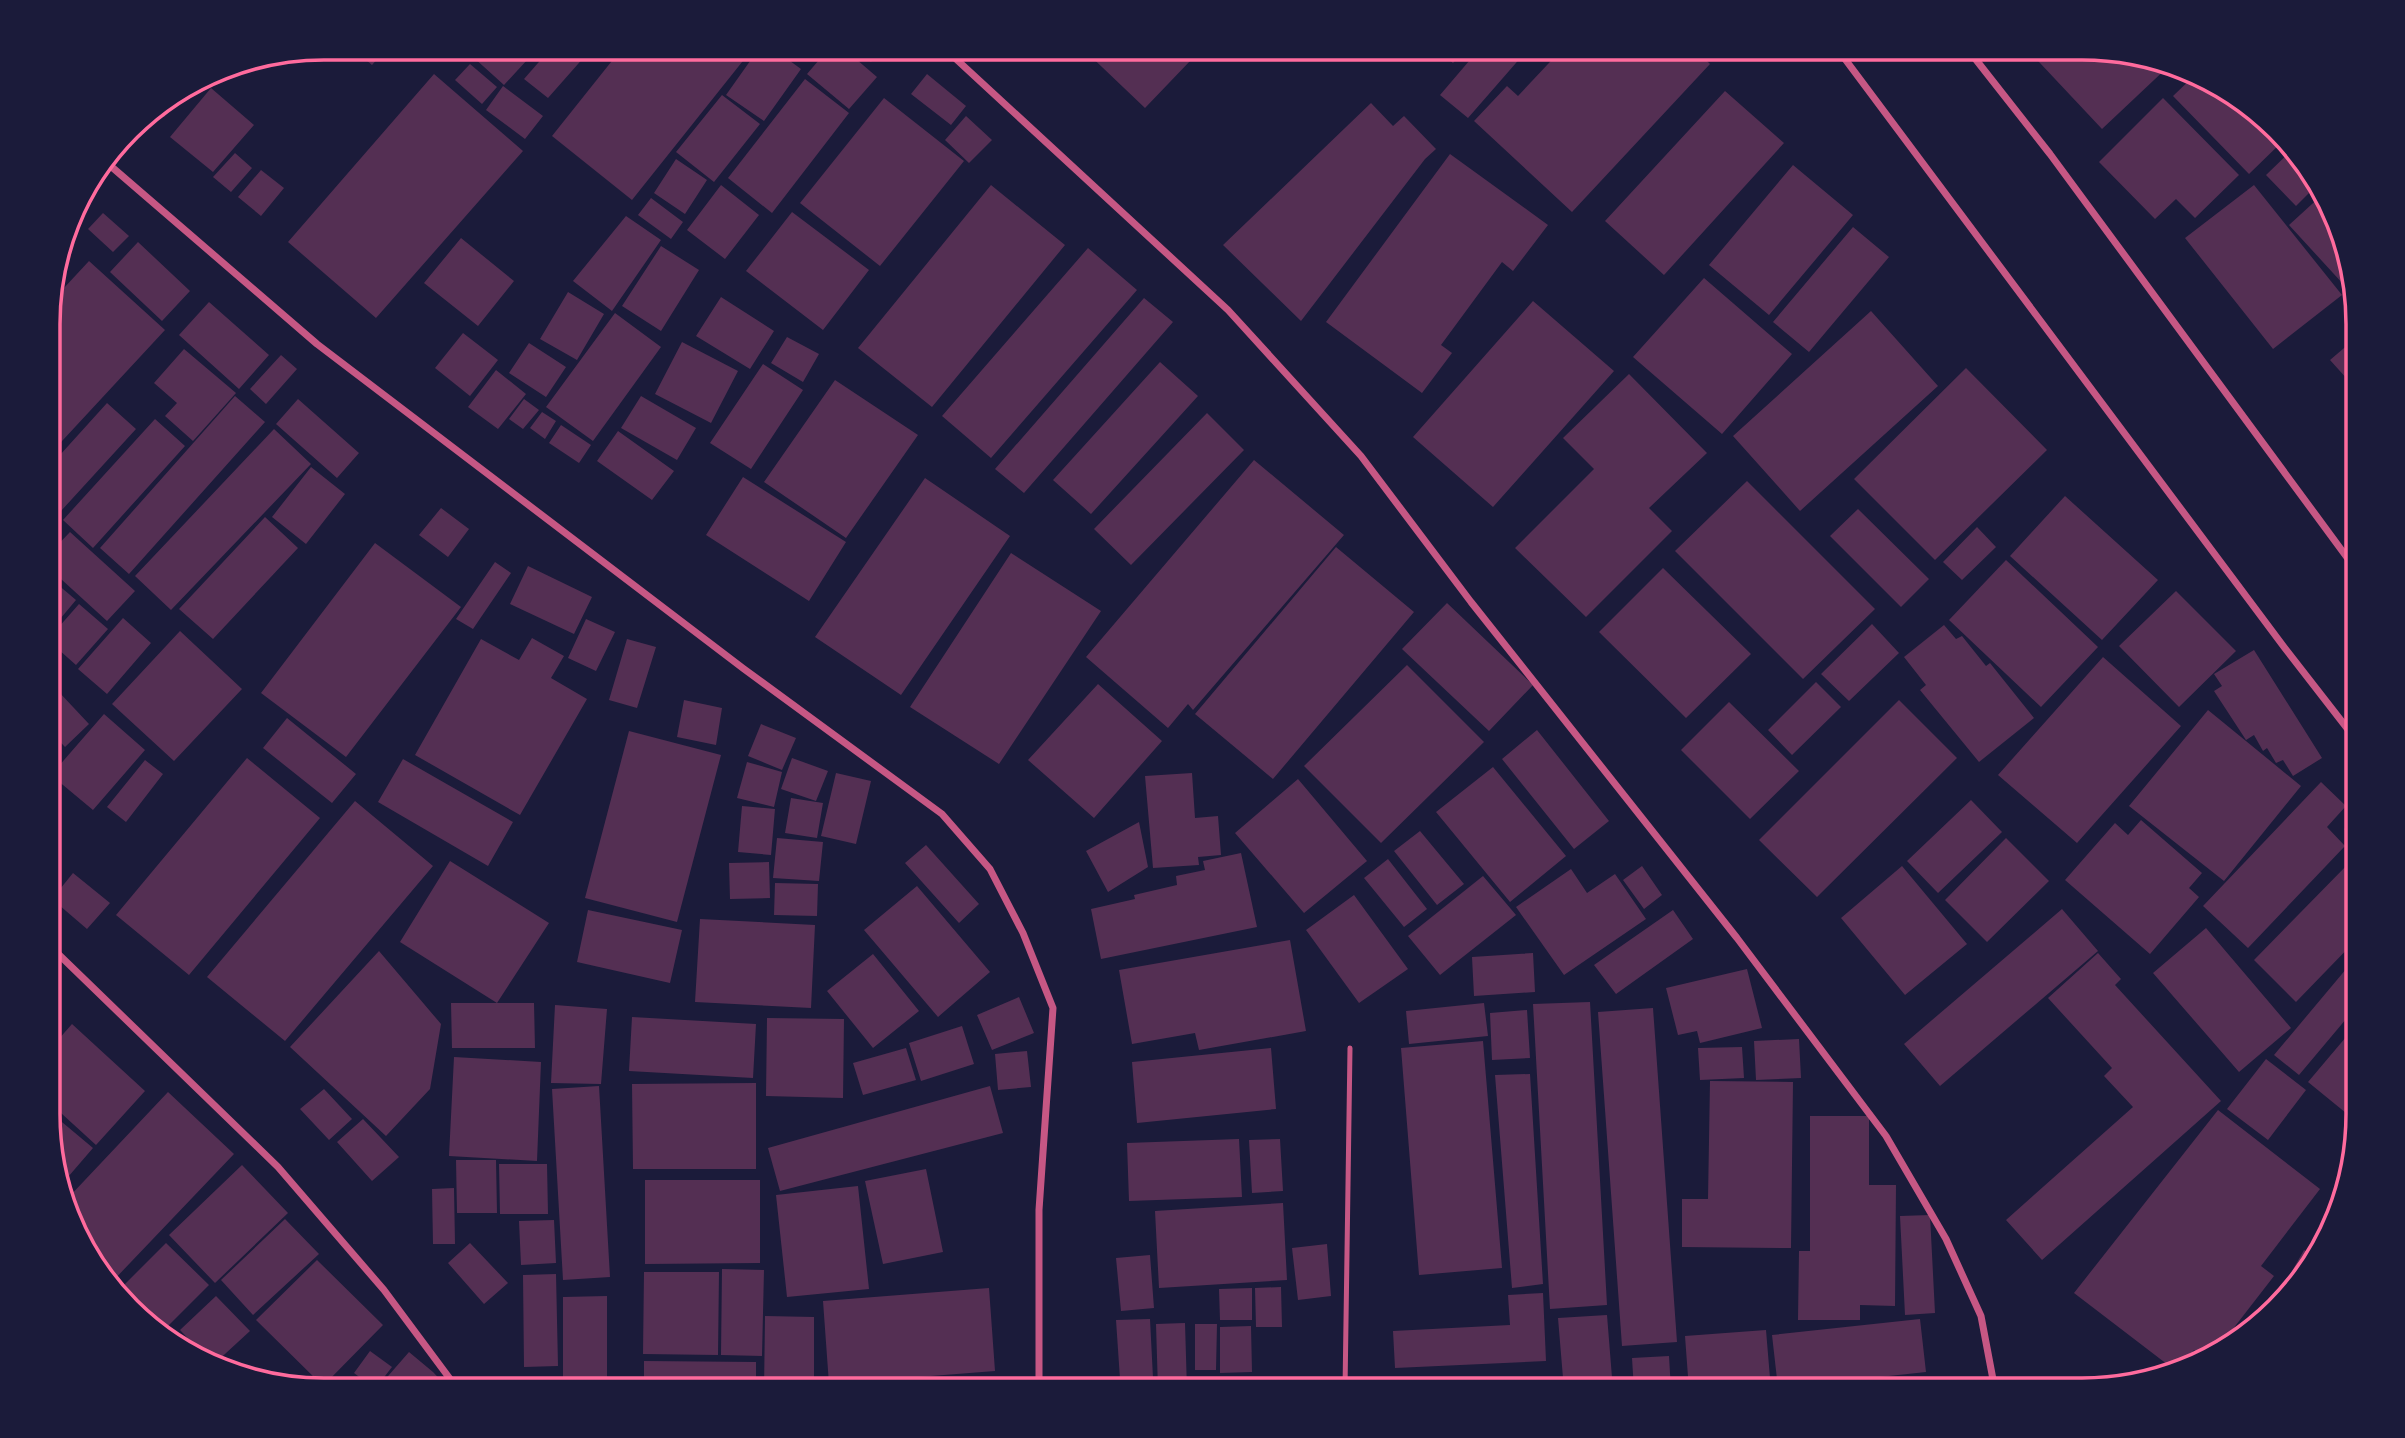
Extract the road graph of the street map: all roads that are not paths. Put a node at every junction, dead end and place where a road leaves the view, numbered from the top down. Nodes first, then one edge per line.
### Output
1 (957, 60) edge
2 (1846, 60) edge
3 (1976, 60) edge
4 (111, 167) edge
5 (2346, 556) edge
6 (2346, 727) edge
7 (60, 956) edge
8 (1350, 1048) dead end
9 (449, 1378) edge
10 (1039, 1378) edge
11 (1345, 1378) edge
12 (1993, 1378) edge

1 - 12 street
2 - 6 street
3 - 5 street
4 - 10 street
7 - 9 street
8 - 11 lane

